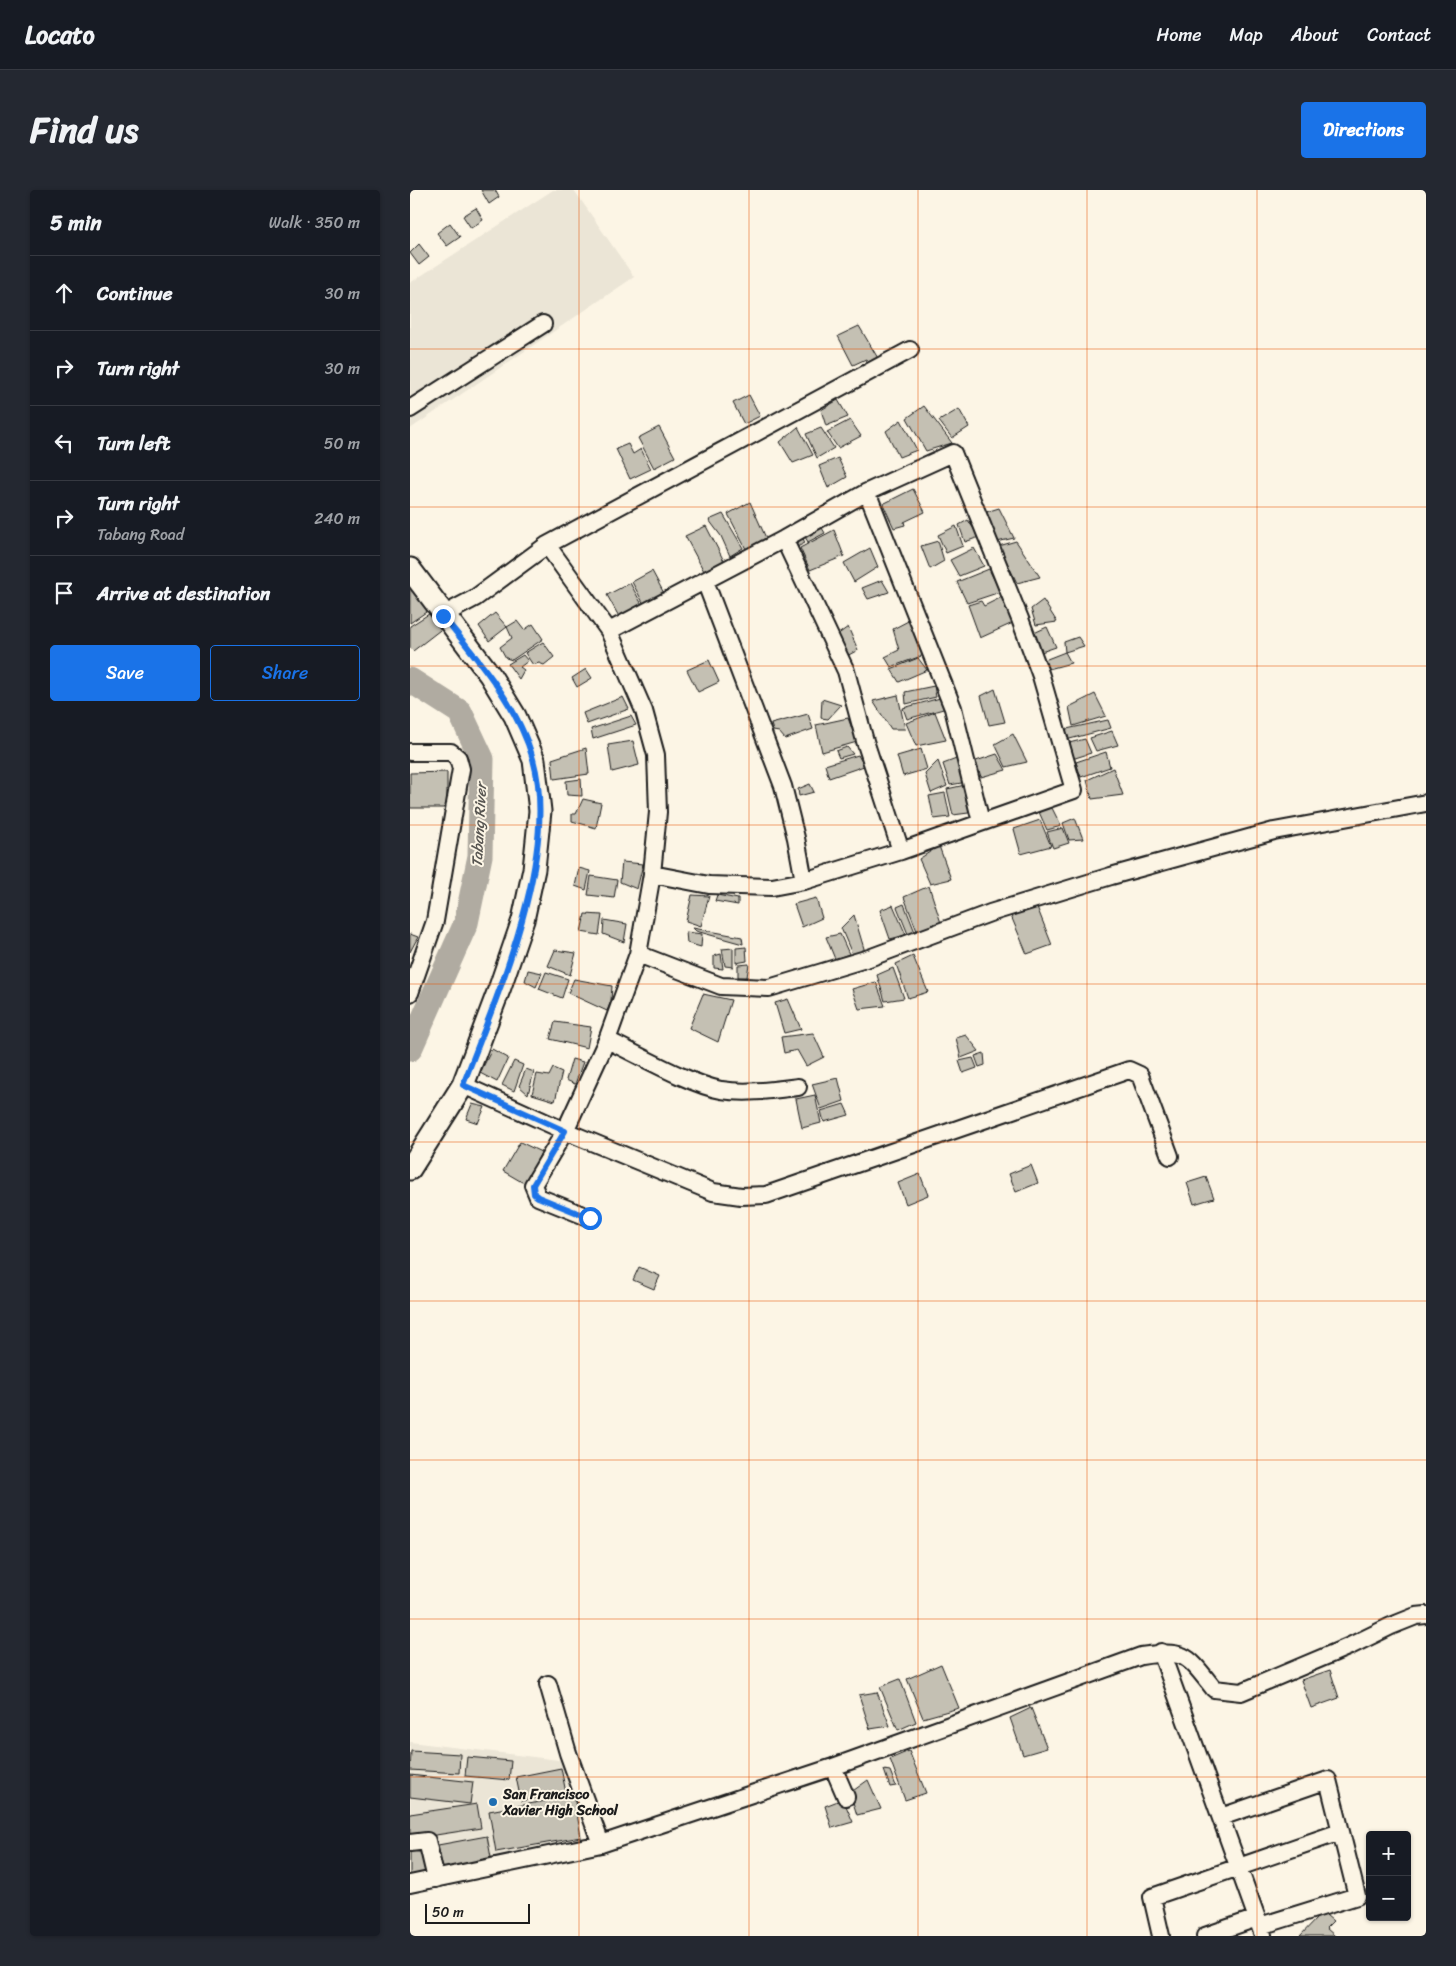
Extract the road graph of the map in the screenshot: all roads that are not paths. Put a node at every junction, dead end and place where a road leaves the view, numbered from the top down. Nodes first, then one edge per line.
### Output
1 (543, 324) dead end
2 (910, 350) dead end
3 (410, 409) edge
4 (867, 492) junction
5 (784, 539) junction
6 (547, 545) junction
7 (410, 569) edge
8 (705, 581) junction
9 (443, 616) junction
10 (609, 631) junction
11 (410, 752) edge
12 (1426, 803) edge
13 (981, 822) junction
14 (901, 851) junction
15 (652, 874) junction
16 (804, 881) junction
17 (638, 954) junction
18 (410, 993) edge
19 (607, 1040) junction
20 (463, 1085) junction
21 (798, 1087) dead end
22 (565, 1131) junction
23 (1170, 1156) dead end
24 (410, 1169) edge
25 (590, 1218) dead end
26 (1426, 1615) edge
27 (1161, 1652) junction
28 (548, 1684) dead end
29 (834, 1767) junction
30 (846, 1797) dead end
31 (1221, 1817) junction
32 (1340, 1832) junction
33 (410, 1843) edge
34 (601, 1844) junction
35 (1239, 1868) junction
36 (436, 1879) junction
37 (410, 1884) edge
38 (1260, 1927) edge
39 (1161, 1936) edge
40 (1205, 1936) edge

1 - 3 street
2 - 6 street
4 - 5 street
4 - 13 street
4 - 13 street
5 - 8 street
5 - 14 street
6 - 9 street
6 - 10 street
7 - 9 main road
8 - 10 street
8 - 16 street
9 - 20 main road
10 - 15 street
11 - 18 street
12 - 17 street
13 - 14 street
14 - 16 street
15 - 16 street
15 - 17 street
17 - 19 street
19 - 21 street
19 - 22 street
20 - 22 street
20 - 24 main road
22 - 23 street
22 - 25 street
26 - 27 street
27 - 29 street
27 - 31 street
28 - 34 street
29 - 30 street
29 - 34 street
31 - 32 street
31 - 35 street
32 - 35 street
32 - 38 street
33 - 36 street
34 - 36 street
35 - 38 street
35 - 39 street
36 - 37 street
38 - 40 street

